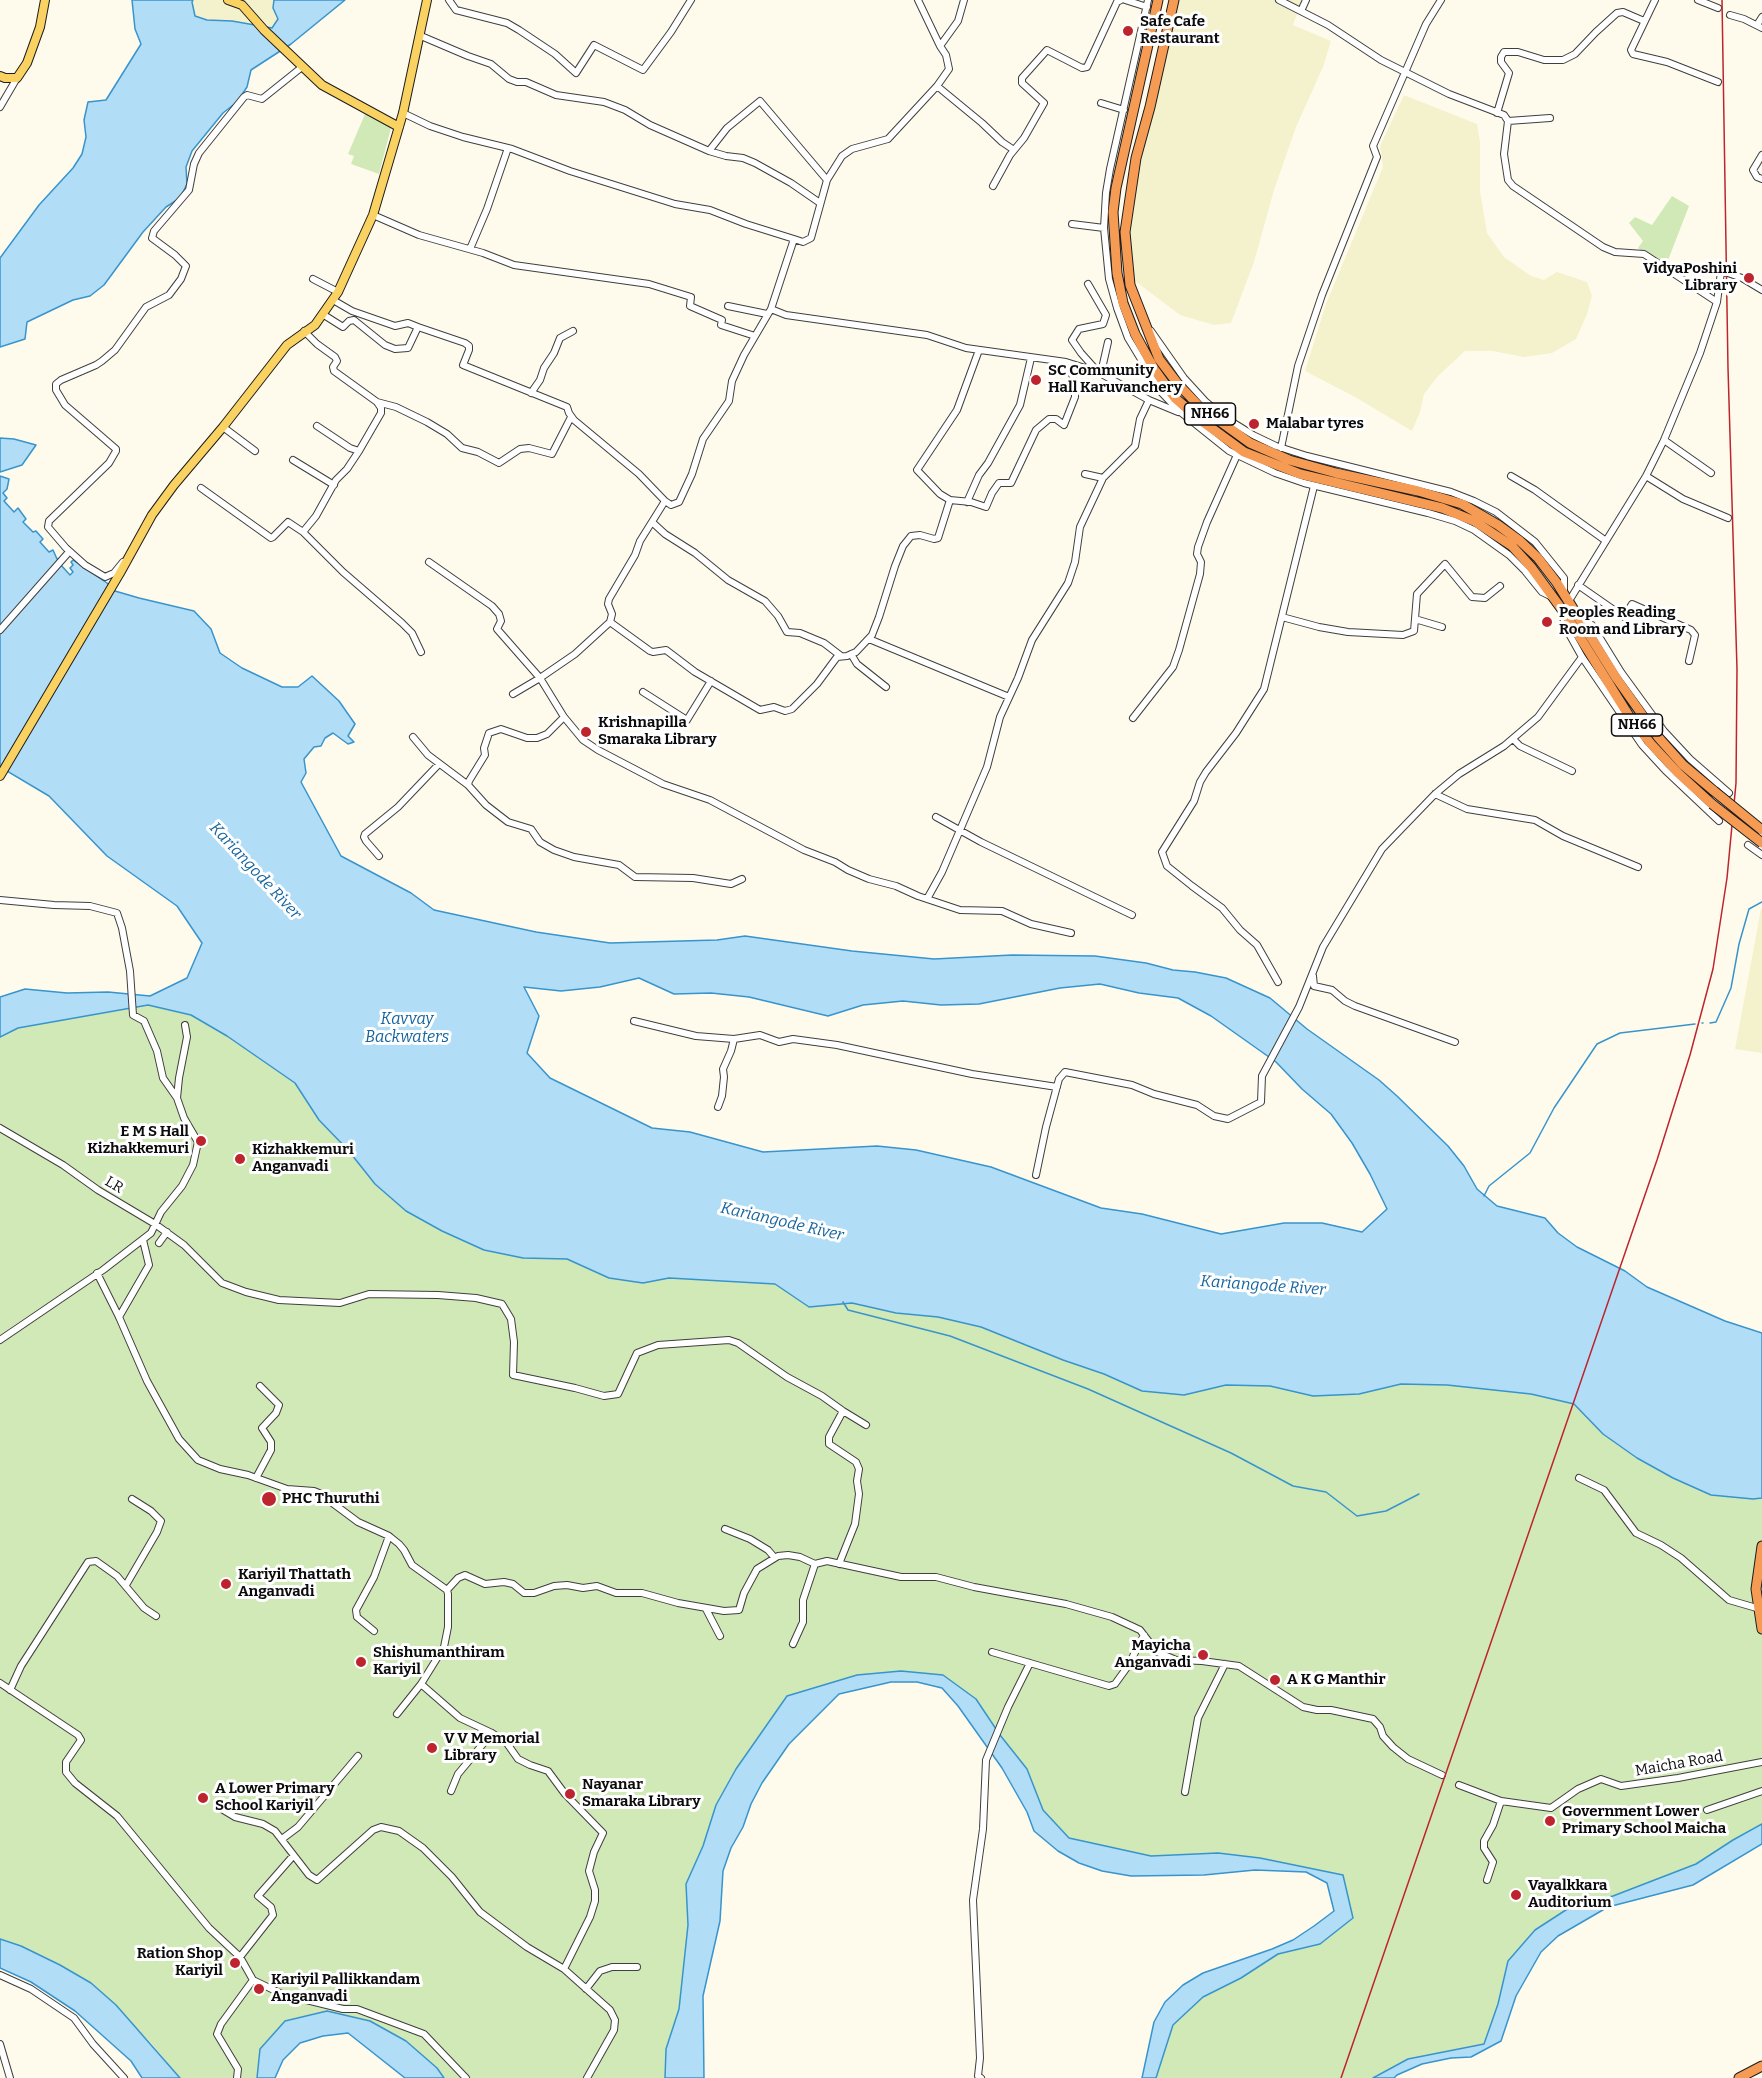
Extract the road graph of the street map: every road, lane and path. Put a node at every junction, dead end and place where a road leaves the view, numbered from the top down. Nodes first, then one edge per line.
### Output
1 (45, 0) edge
2 (228, 0) edge
3 (427, 0) edge
4 (449, 0) edge
5 (692, 0) edge
6 (918, 0) edge
7 (964, 0) edge
8 (1123, 0) edge
9 (1158, 0) edge
10 (1174, 0) edge
11 (1280, 0) edge
12 (1306, 0) edge
13 (1441, 0) edge
14 (1655, 0) edge
15 (1698, 0) edge
16 (1148, 4) edge
17 (1718, 8) dead end
18 (1301, 11) junction
19 (1730, 15) dead end
20 (1762, 16) edge
21 (1644, 21) junction
22 (1760, 27) edge
23 (421, 36) junction
24 (940, 46) junction
25 (302, 67) junction
26 (1405, 72) junction
27 (0, 76) edge
28 (17, 78) junction
29 (1718, 82) dead end
30 (937, 86) junction
31 (1101, 103) dead end
32 (0, 107) edge
33 (1124, 110) junction
34 (403, 113) junction
35 (1497, 113) junction
36 (1550, 118) dead end
37 (1508, 121) junction
38 (399, 127) junction
39 (508, 148) junction
40 (1014, 150) junction
41 (709, 151) junction
42 (1762, 155) edge
43 (1762, 179) edge
44 (828, 180) junction
45 (993, 186) dead end
46 (820, 203) junction
47 (373, 214) junction
48 (1072, 224) dead end
49 (1104, 228) junction
50 (794, 239) junction
51 (470, 249) junction
52 (313, 279) dead end
53 (1088, 284) dead end
54 (1762, 290) edge
55 (336, 296) junction
56 (1717, 302) junction
57 (728, 306) dead end
58 (769, 311) junction
59 (324, 315) junction
60 (1144, 324) junction
61 (418, 327) junction
62 (304, 331) junction
63 (573, 331) dead end
64 (755, 336) junction
65 (1108, 342) dead end
66 (979, 350) junction
67 (1031, 358) junction
68 (1075, 365) junction
69 (1099, 372) junction
70 (531, 393) junction
71 (1149, 400) junction
72 (377, 402) junction
73 (1182, 413) junction
74 (571, 417) junction
75 (317, 426) dead end
76 (223, 427) junction
77 (1664, 440) junction
78 (1281, 448) junction
79 (359, 451) junction
80 (255, 452) dead end
81 (1237, 455) junction
82 (293, 460) dead end
83 (1711, 473) dead end
84 (1085, 474) dead end
85 (1511, 476) dead end
86 (1646, 476) junction
87 (1103, 478) junction
88 (334, 485) junction
89 (1314, 486) junction
90 (201, 488) dead end
91 (950, 500) junction
92 (665, 501) junction
93 (967, 502) junction
94 (1728, 518) dead end
95 (652, 522) junction
96 (303, 532) junction
97 (1606, 541) junction
98 (68, 553) dead end
99 (131, 553) junction
100 (429, 562) dead end
101 (1578, 585) junction
102 (1500, 586) dead end
103 (1566, 597) junction
104 (1555, 599) junction
105 (1566, 615) junction
106 (1282, 617) junction
107 (1415, 619) junction
108 (610, 622) junction
109 (1585, 626) junction
110 (1442, 627) dead end
111 (0, 630) edge
112 (869, 639) junction
113 (421, 652) dead end
114 (851, 654) junction
115 (841, 657) junction
116 (1582, 657) junction
117 (1689, 661) dead end
118 (540, 678) junction
119 (711, 681) junction
120 (886, 687) dead end
121 (643, 692) dead end
122 (513, 694) dead end
123 (1009, 697) junction
124 (564, 717) junction
125 (1133, 718) dead end
126 (413, 738) dead end
127 (1513, 739) junction
128 (439, 764) junction
129 (1572, 771) dead end
130 (0, 776) edge
131 (468, 785) junction
132 (1730, 793) dead end
133 (1435, 794) junction
134 (936, 817) dead end
135 (1719, 821) dead end
136 (960, 830) junction
137 (1762, 830) edge
138 (1762, 843) edge
139 (1748, 845) dead end
140 (1762, 855) edge
141 (379, 856) dead end
142 (1638, 867) dead end
143 (742, 879) dead end
144 (927, 899) junction
145 (0, 900) edge
146 (1132, 915) dead end
147 (1071, 933) dead end
148 (1312, 976) junction
149 (1278, 982) dead end
150 (634, 1021) dead end
151 (185, 1025) dead end
152 (734, 1039) junction
153 (1455, 1042) dead end
154 (1057, 1087) junction
155 (177, 1098) junction
156 (718, 1107) dead end
157 (0, 1128) edge
158 (1036, 1174) dead end
159 (155, 1224) junction
160 (166, 1232) junction
161 (142, 1240) junction
162 (159, 1243) dead end
163 (97, 1274) junction
164 (119, 1317) junction
165 (0, 1340) edge
166 (260, 1386) dead end
167 (843, 1411) junction
168 (866, 1425) dead end
169 (256, 1478) junction
170 (1579, 1478) dead end
171 (132, 1498) dead end
172 (725, 1529) dead end
173 (389, 1536) junction
174 (1762, 1546) edge
175 (774, 1557) junction
176 (815, 1564) junction
177 (839, 1564) junction
178 (126, 1585) junction
179 (447, 1590) junction
180 (1760, 1609) junction
181 (706, 1610) junction
182 (156, 1616) dead end
183 (1762, 1629) edge
184 (374, 1631) dead end
185 (1144, 1635) junction
186 (720, 1636) dead end
187 (793, 1644) dead end
188 (992, 1652) dead end
189 (1030, 1663) junction
190 (1224, 1664) junction
191 (0, 1683) edge
192 (421, 1684) junction
193 (10, 1690) junction
194 (397, 1714) dead end
195 (492, 1733) junction
196 (358, 1756) dead end
197 (1762, 1762) edge
198 (1442, 1775) dead end
199 (1459, 1785) dead end
200 (451, 1791) dead end
201 (1762, 1791) edge
202 (1185, 1792) dead end
203 (1502, 1801) junction
204 (220, 1808) dead end
205 (1707, 1810) dead end
206 (282, 1839) junction
207 (293, 1856) junction
208 (1487, 1880) dead end
209 (240, 1957) junction
210 (637, 1967) dead end
211 (564, 1970) junction
212 (0, 1975) edge
213 (253, 1980) junction
214 (586, 1989) junction
215 (0, 2044) edge
216 (1762, 2066) edge
217 (979, 2077) edge
218 (10, 2078) edge
219 (124, 2078) edge
220 (237, 2078) edge
221 (466, 2078) edge
222 (587, 2078) edge
223 (1738, 2078) edge

1 - 28 main road
2 - 25 main road
3 - 23 main road
4 - 5 street
6 - 24 street
7 - 24 street
8 - 16 street
8 - 40 street
9 - 104 highway, NH66
10 - 60 highway, NH66
11 - 18 street
12 - 18 street
13 - 26 street
14 - 21 street
15 - 17 street
16 - 33 street
18 - 26 street
19 - 22 street
20 - 22 street
21 - 29 street
21 - 35 street
23 - 34 main road
23 - 41 street
24 - 30 street
25 - 38 main road
25 - 99 street
26 - 35 street
26 - 78 street
27 - 28 main road
28 - 32 street
30 - 40 street
30 - 44 street
31 - 33 street
33 - 49 street
34 - 38 main road
34 - 39 street
35 - 37 street
36 - 37 street
37 - 56 street
38 - 47 main road
39 - 50 street
39 - 51 street
40 - 45 street
41 - 44 street
41 - 46 street
42 - 43 street
44 - 46 street
46 - 50 street
47 - 51 street
47 - 55 main road
48 - 49 street
49 - 73 street
50 - 58 street
51 - 64 street
52 - 55 street
53 - 69 street
54 - 56 street
55 - 59 main road
55 - 61 street
56 - 77 street
57 - 58 street
58 - 64 street
58 - 66 street
59 - 61 street
59 - 62 main road
60 - 78 street
60 - 103 highway, NH66
61 - 70 street
62 - 72 street
62 - 76 main road
63 - 70 street
64 - 92 street
65 - 69 street
66 - 67 street
66 - 91 street
67 - 68 street
67 - 93 street
68 - 69 street
68 - 93 street
69 - 71 street
70 - 74 street
71 - 73 street
71 - 87 street
72 - 74 street
72 - 79 street
73 - 81 street
74 - 92 street
75 - 79 street
76 - 80 street
76 - 99 main road
77 - 83 street
77 - 86 street
78 - 103 street
79 - 88 street
81 - 89 street
81 - 125 street
82 - 88 street
84 - 87 street
85 - 97 street
86 - 94 street
86 - 97 street
87 - 123 street
88 - 96 street
89 - 104 street
89 - 106 street
90 - 96 street
91 - 93 street
91 - 112 street
92 - 95 street
95 - 108 street
95 - 115 street
96 - 113 street
97 - 101 street
98 - 111 street
99 - 130 main road
100 - 118 street
101 - 103 street
101 - 117 street
102 - 107 street
103 - 109 highway, NH66
104 - 105 highway, NH66
105 - 109 highway, NH66
105 - 116 street
105 - 138 highway, NH66, bridge
106 - 107 street
106 - 149 street
107 - 110 street
108 - 118 street
108 - 119 street
109 - 132 street
109 - 137 highway, NH66, bridge
112 - 114 street
112 - 123 street
114 - 115 street
114 - 120 street
115 - 119 street
116 - 127 street
116 - 135 street
118 - 122 street
118 - 124 street
119 - 121 street
123 - 136 street
124 - 131 street
124 - 144 street
126 - 128 street
127 - 129 street
127 - 133 street
128 - 131 street
128 - 141 street
131 - 143 street
133 - 142 street
133 - 148 street
134 - 136 street
136 - 144 street
136 - 146 street
139 - 140 street
144 - 147 street
145 - 155 street
148 - 153 street
148 - 154 street
150 - 152 street
151 - 155 street
152 - 154 street
152 - 156 street
154 - 158 street
155 - 159 street
157 - 159 street, LR
159 - 160 street, LR
159 - 161 street
160 - 162 street
160 - 167 street, LR
161 - 163 street
161 - 164 street
163 - 164 street
163 - 165 street
164 - 169 street
166 - 169 street
167 - 168 street
167 - 177 street
169 - 173 street
170 - 180 street
171 - 178 street
172 - 175 street
173 - 179 street
173 - 184 street
174 - 180 highway
175 - 176 street
175 - 181 street
176 - 177 street
176 - 187 street
177 - 185 street
178 - 182 street
178 - 193 street
179 - 181 street
179 - 192 street
180 - 183 highway
181 - 186 street
185 - 189 street
185 - 190 street
188 - 189 street
189 - 217 street
190 - 198 street
190 - 202 street
191 - 193 street
192 - 194 street
192 - 195 street
193 - 209 street
195 - 200 street
195 - 211 street
196 - 206 street
197 - 203 street, Maicha Road
199 - 203 street, Maicha Road
201 - 205 street
203 - 208 street
204 - 206 street
206 - 207 street
207 - 209 street
207 - 211 street
209 - 213 street
210 - 214 street
211 - 214 street
212 - 219 street
213 - 220 street
213 - 221 street
214 - 222 street
215 - 218 street
216 - 223 highway

